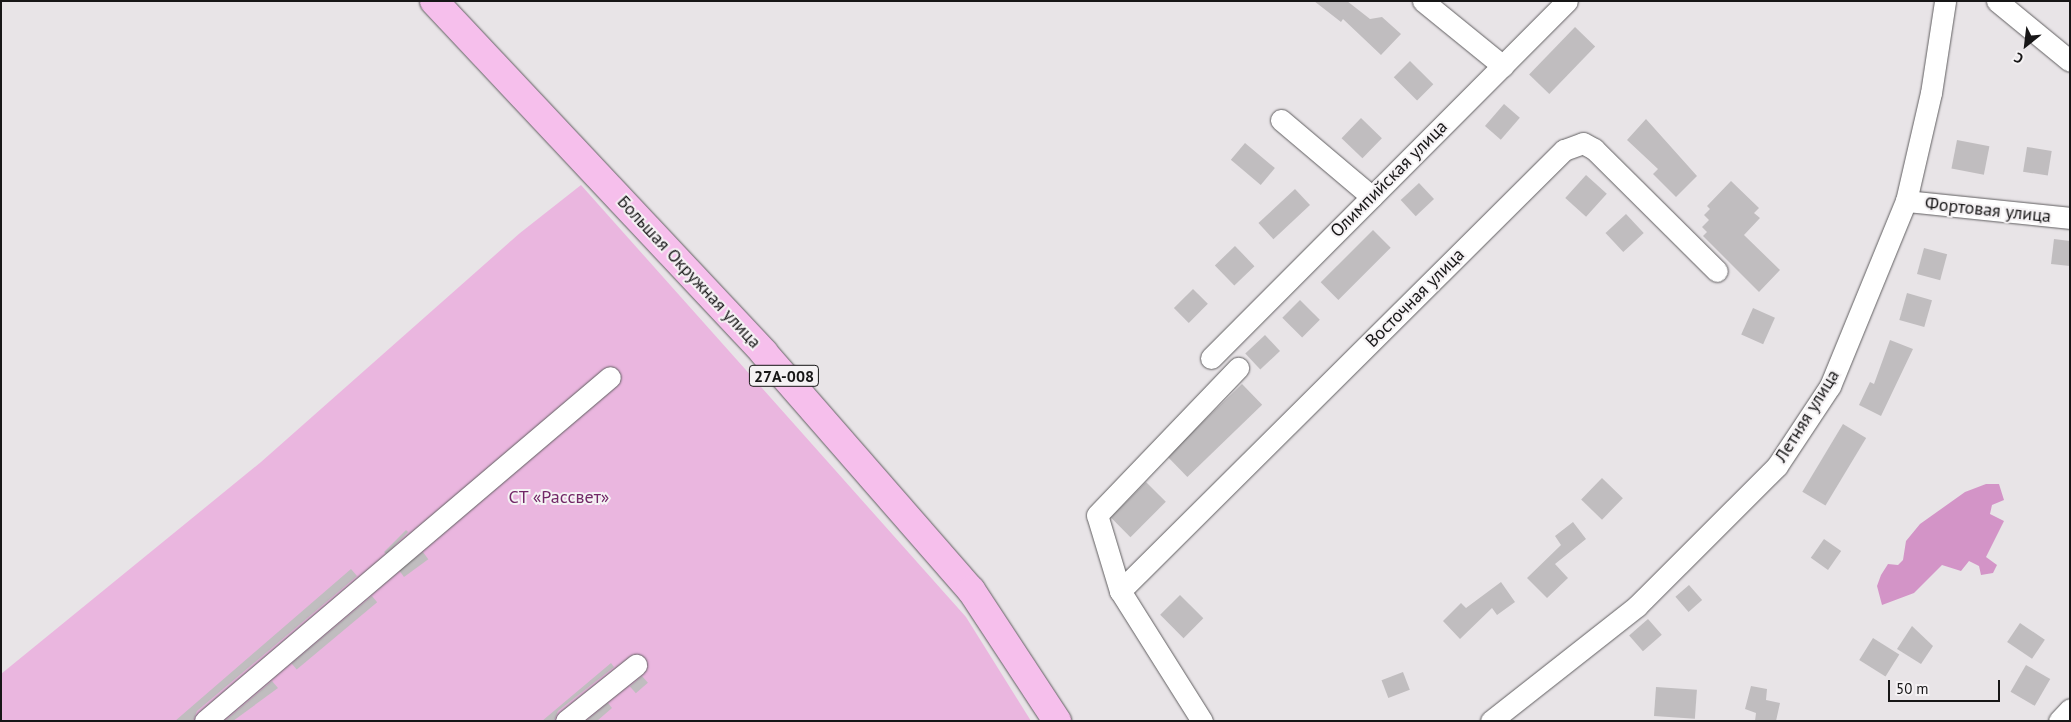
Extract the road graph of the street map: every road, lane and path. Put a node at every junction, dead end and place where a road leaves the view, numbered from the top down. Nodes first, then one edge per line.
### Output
1 (434, 1) edge
2 (1424, 1) edge
3 (1567, 1) edge
4 (1945, 1) edge
5 (1997, 1) edge
6 (2070, 61) edge
7 (1503, 66) junction
8 (1281, 120) dead end
9 (1372, 197) junction
10 (1906, 201) junction
11 (2070, 218) edge
12 (1717, 271) dead end
13 (1211, 358) dead end
14 (1238, 368) dead end
15 (610, 377) dead end
16 (1120, 591) junction
17 (636, 665) dead end
18 (2070, 709) edge
19 (206, 721) edge
20 (566, 721) edge
21 (1057, 721) edge
22 (1202, 721) edge
23 (1491, 721) edge
24 (2059, 721) edge

1 - 21 main road, Большая Окружная улица / 27А-008
2 - 7 street
3 - 7 street, Олимпийская улица
4 - 10 street, Летняя улица
5 - 6 street
7 - 9 street, Олимпийская улица
8 - 9 street
9 - 13 street, Олимпийская улица
10 - 11 street, Фортовая улица
10 - 23 street, Летняя улица
12 - 16 street, Восточная улица
14 - 16 street
15 - 19 street
16 - 22 street
17 - 20 street
18 - 24 street

